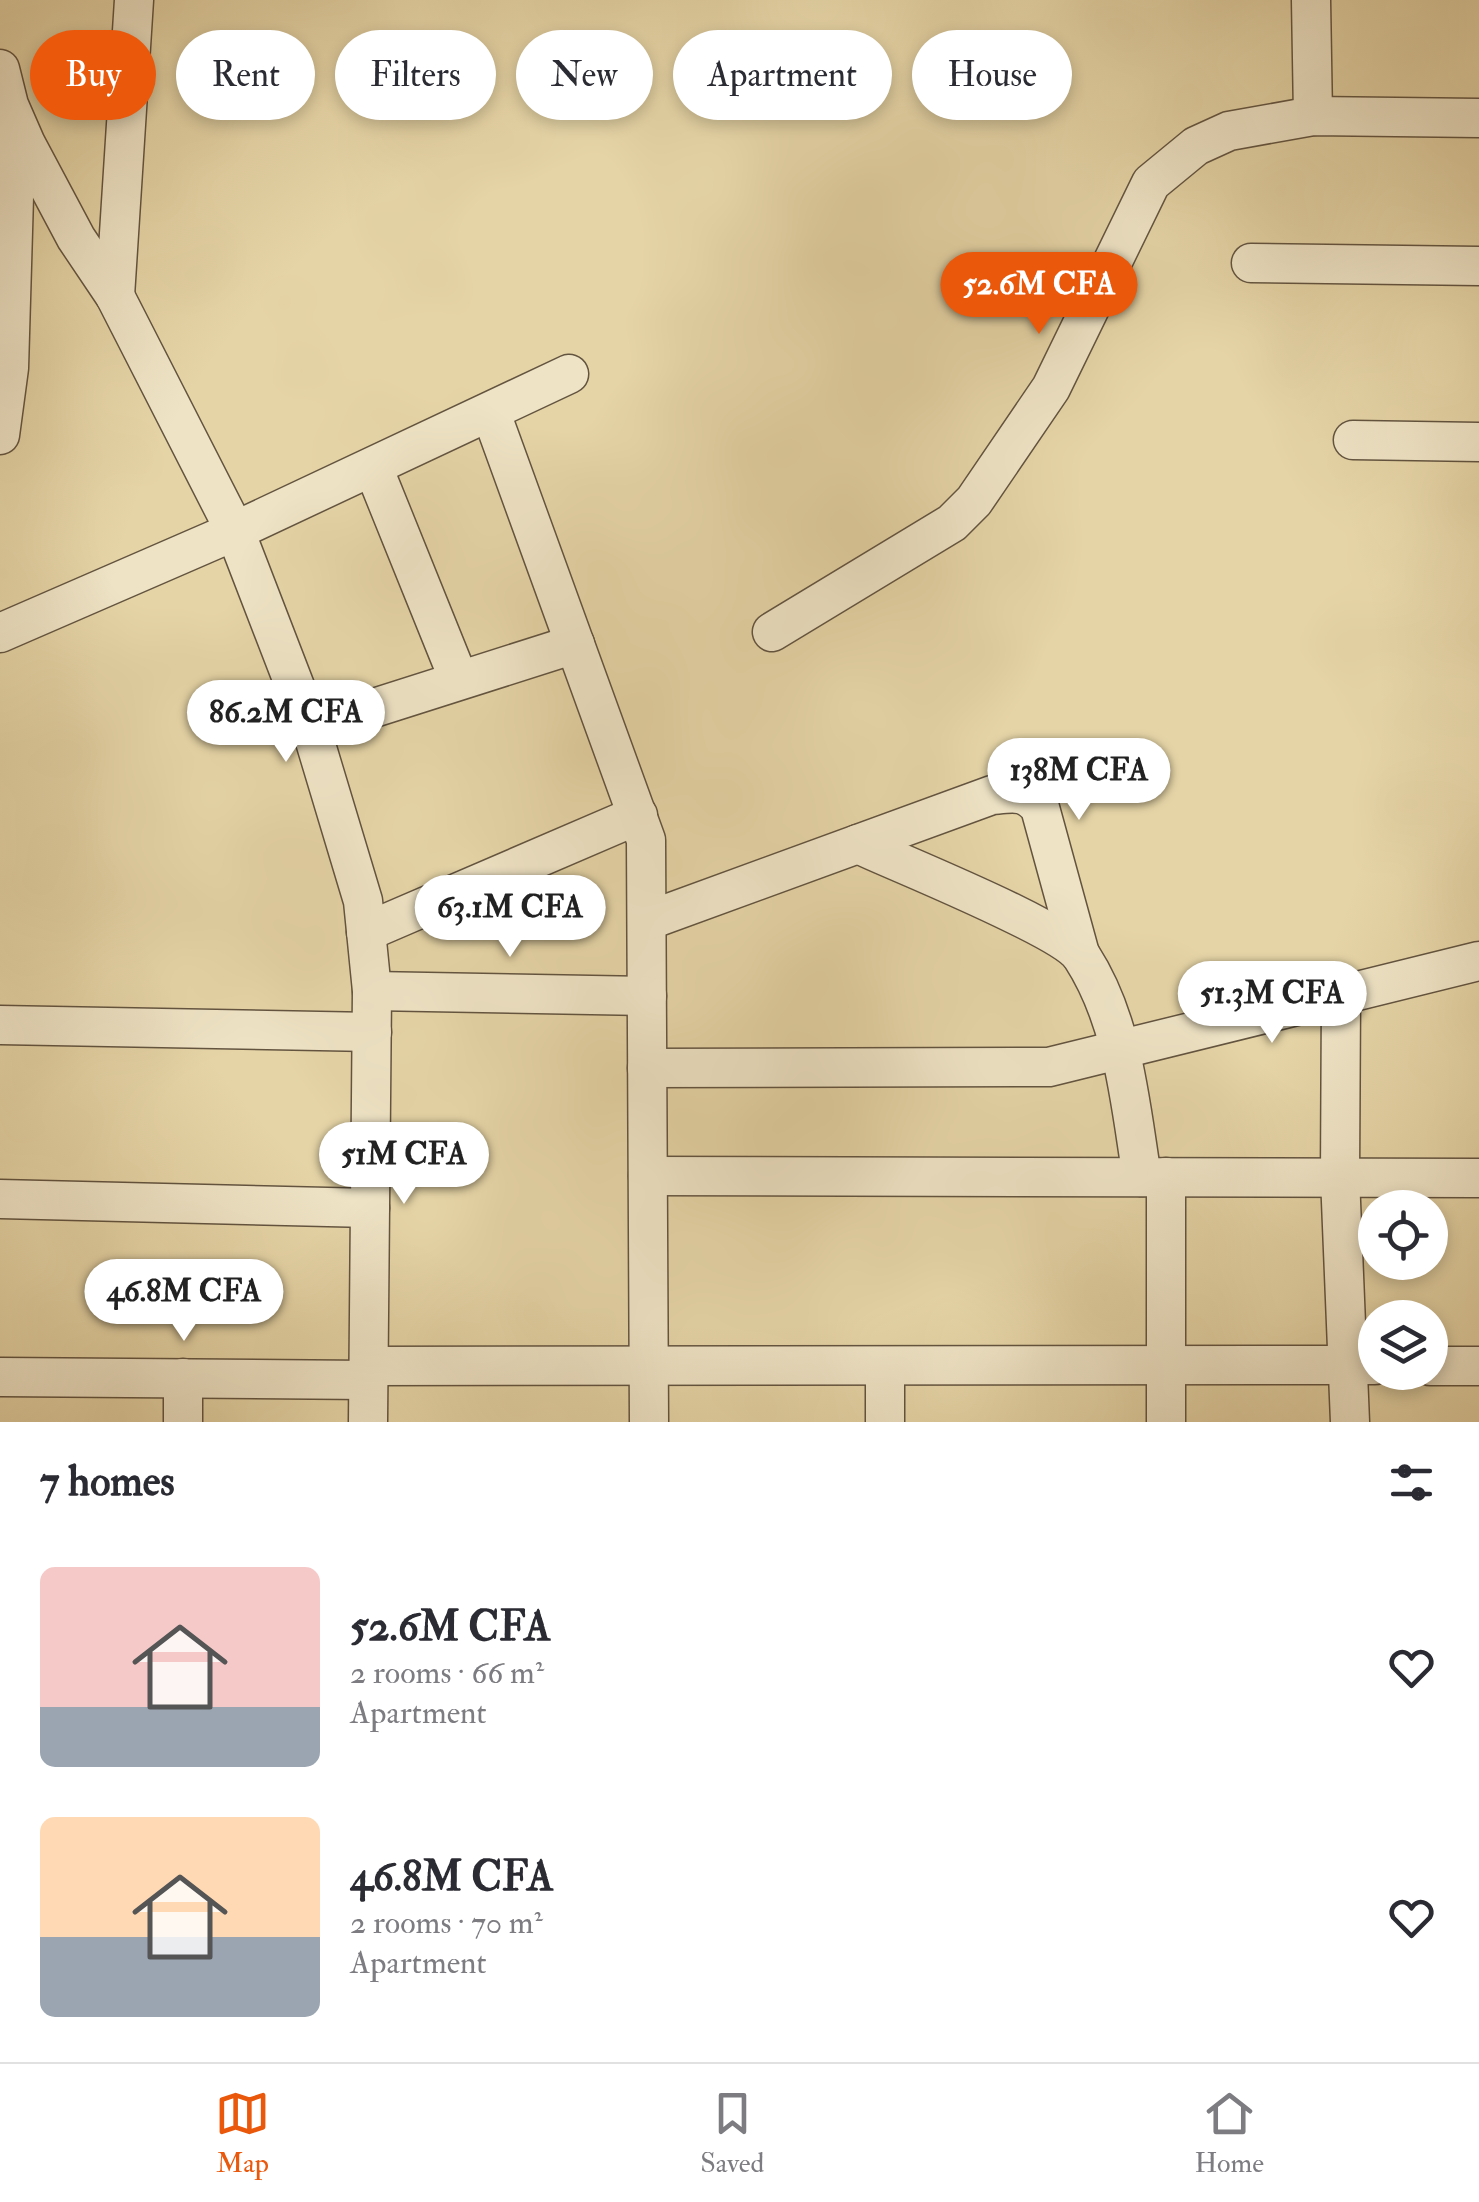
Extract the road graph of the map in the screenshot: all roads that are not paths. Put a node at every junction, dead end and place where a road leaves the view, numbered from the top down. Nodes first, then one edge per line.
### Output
1 (134, 0) edge
2 (1311, 0) edge
3 (0, 69) edge
4 (1313, 116) junction
5 (1479, 118) edge
6 (16, 123) junction
7 (1250, 264) dead end
8 (1479, 266) edge
9 (115, 296) junction
10 (568, 374) dead end
11 (491, 413) junction
12 (0, 435) edge
13 (1353, 440) dead end
14 (1479, 442) edge
15 (373, 468) junction
16 (234, 531) junction
17 (772, 632) dead end
18 (0, 633) edge
19 (575, 644) junction
20 (458, 680) junction
21 (310, 728) junction
22 (638, 815) junction
23 (858, 844) junction
24 (646, 921) junction
25 (366, 932) junction
26 (1080, 954) junction
27 (1479, 961) edge
28 (372, 991) junction
29 (1341, 995) junction
30 (647, 996) junction
31 (0, 1025) edge
32 (372, 1032) junction
33 (1122, 1049) junction
34 (647, 1068) junction
35 (648, 1176) junction
36 (1154, 1177) junction
37 (1340, 1177) junction
38 (1479, 1178) edge
39 (0, 1199) edge
40 (370, 1208) junction
41 (1358, 1331) edge
42 (1166, 1365) junction
43 (1358, 1365) edge
44 (648, 1366) junction
45 (884, 1366) junction
46 (1448, 1366) edge
47 (1479, 1366) edge
48 (368, 1373) junction
49 (0, 1377) edge
50 (182, 1378) junction
51 (1358, 1384) edge
52 (182, 1422) edge
53 (368, 1422) edge
54 (649, 1422) edge
55 (885, 1422) edge
56 (1166, 1422) edge
57 (1350, 1422) edge

1 - 9 street
2 - 4 street
3 - 6 street
4 - 5 street
4 - 17 street
6 - 9 street
6 - 12 street
7 - 8 street
9 - 16 street
10 - 11 street
11 - 15 street
11 - 19 street
13 - 14 street
15 - 16 street
15 - 20 street
16 - 18 street
16 - 21 street
19 - 20 street
19 - 22 street
20 - 21 street
21 - 25 street
22 - 24 street
22 - 25 street
23 - 24 street
23 - 26 street
23 - 26 street
24 - 30 street
25 - 28 street
26 - 33 street
27 - 29 street
28 - 30 street
28 - 32 street
29 - 33 street
29 - 37 street
30 - 34 street
31 - 32 street
32 - 40 street
33 - 34 street
33 - 36 street
34 - 35 street
35 - 36 street
35 - 44 street
36 - 37 street
36 - 42 street
37 - 38 street
37 - 41 street
39 - 40 street
40 - 48 street
42 - 43 street
42 - 45 street
42 - 56 street
44 - 45 street
44 - 48 street
44 - 54 street
45 - 55 street
46 - 47 street
48 - 50 street
48 - 53 street
49 - 50 street
50 - 52 street
51 - 57 street

